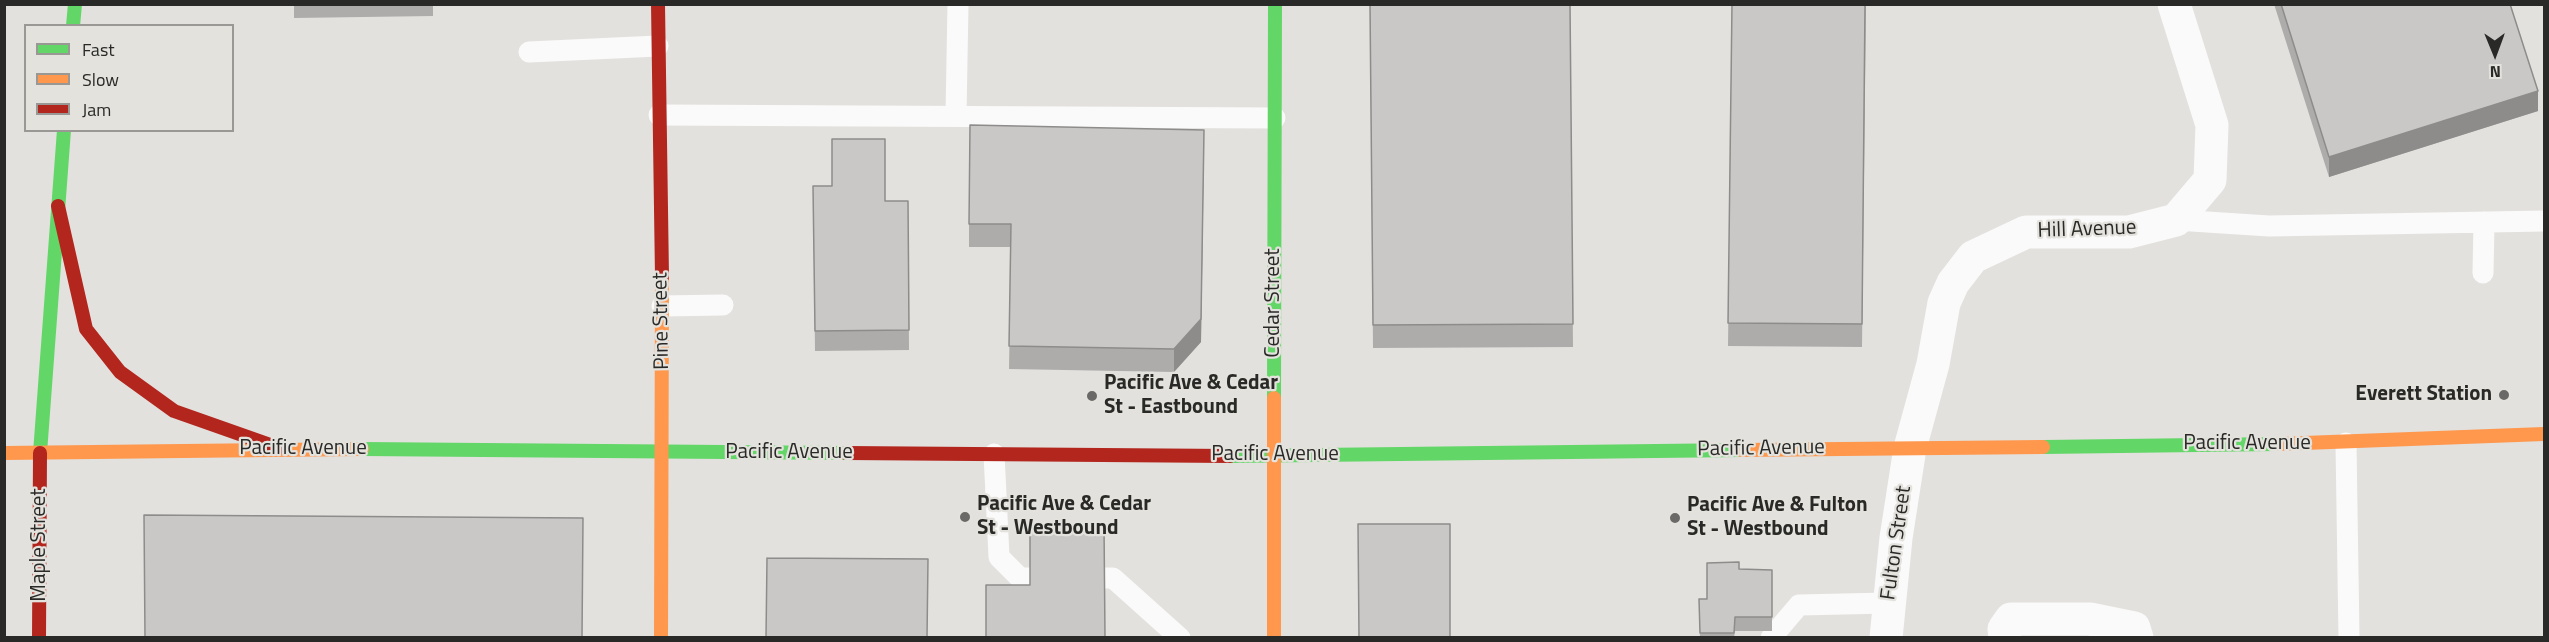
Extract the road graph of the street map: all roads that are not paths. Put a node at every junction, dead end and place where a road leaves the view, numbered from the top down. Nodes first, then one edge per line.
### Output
1 (75, 4) edge
2 (657, 4) edge
3 (957, 4) edge
4 (1275, 4) edge
5 (2174, 4) edge
6 (73, 24) edge
7 (658, 46) junction
8 (530, 52) dead end
9 (659, 115) junction
10 (956, 116) junction
11 (1275, 118) junction
12 (64, 132) edge
13 (58, 206) junction
14 (2176, 220) junction
15 (2544, 221) edge
16 (2484, 222) junction
17 (2482, 273) dead end
18 (723, 305) dead end
19 (662, 306) junction
20 (2544, 434) edge
21 (2346, 443) junction
22 (279, 448) junction
23 (1910, 448) junction
24 (663, 452) junction
25 (4, 453) edge
26 (40, 453) junction
27 (994, 454) junction
28 (1274, 456) junction
29 (1888, 603) junction
30 (39, 638) edge
31 (661, 638) edge
32 (1180, 638) edge
33 (1274, 638) edge
34 (1770, 638) edge
35 (1886, 638) edge
36 (2005, 638) edge
37 (2137, 638) edge
38 (2349, 638) edge

1 - 6 main road
2 - 7 main road, Pine Street
3 - 10 lane
4 - 11 main road, Cedar Street
5 - 14 street
7 - 8 lane
7 - 9 main road, Pine Street
9 - 10 lane
9 - 19 main road, Pine Street
10 - 11 lane
11 - 28 main road, Cedar Street
12 - 13 main road, Maple Street
13 - 22 main road
13 - 26 main road, Maple Street
14 - 16 lane
14 - 23 street, Hill Avenue
15 - 16 lane
16 - 17 lane
18 - 19 lane
19 - 24 main road, Pine Street
20 - 21 main road, Pacific Avenue
21 - 23 main road, Pacific Avenue
21 - 38 lane
22 - 24 main road, Pacific Avenue
22 - 26 main road, Pacific Avenue
23 - 28 main road, Pacific Avenue
23 - 29 street, Fulton Street
24 - 27 main road, Pacific Avenue
24 - 31 main road, Pine Street
25 - 26 main road, Pacific Avenue
26 - 30 main road, Maple Street
27 - 28 main road, Pacific Avenue
27 - 32 lane
28 - 33 main road, Cedar Street
29 - 34 lane
29 - 35 street, Fulton Street
36 - 37 street

